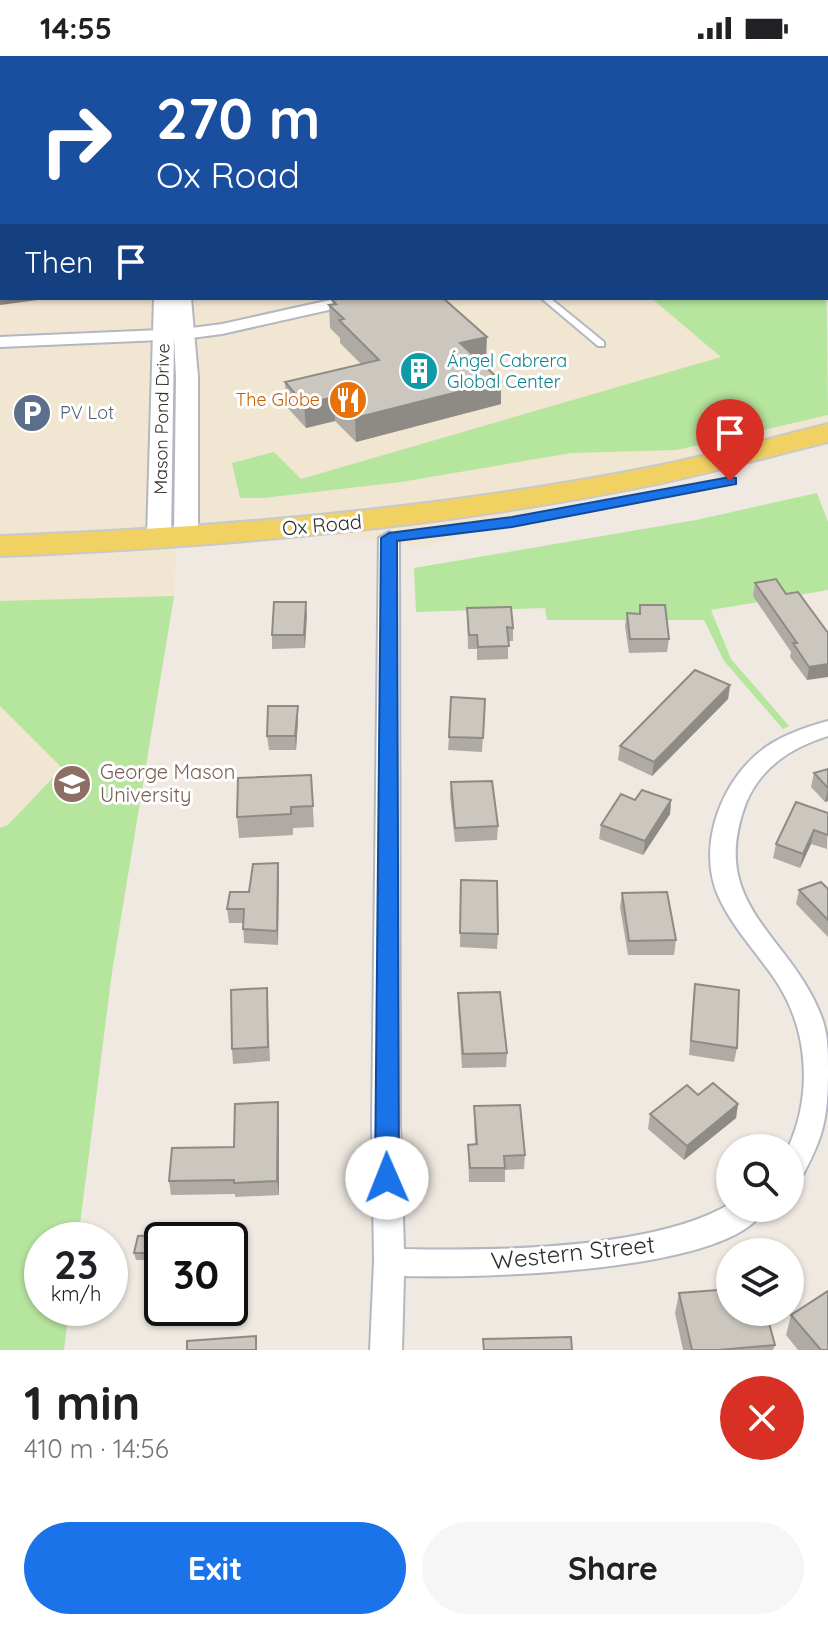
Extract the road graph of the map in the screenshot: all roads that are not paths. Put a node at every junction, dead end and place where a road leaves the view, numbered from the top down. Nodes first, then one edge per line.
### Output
1 (165, 300) edge
2 (181, 300) edge
3 (351, 300) edge
4 (547, 300) edge
5 (174, 334) junction
6 (0, 342) edge
7 (601, 344) dead end
8 (828, 433) edge
9 (828, 457) edge
10 (458, 507) junction
11 (343, 524) junction
12 (173, 538) junction
13 (389, 538) junction
14 (0, 546) edge
15 (0, 567) edge
16 (828, 728) edge
17 (804, 1154) edge
18 (726, 1222) edge
19 (389, 1262) junction
20 (386, 1350) edge

1 - 5 street, Mason Pond Drive
2 - 5 street, Mason Pond Drive
3 - 5 street
4 - 7 lane
5 - 6 street
5 - 12 street, Mason Pond Drive
8 - 10 main road, Ox Road
9 - 13 main road, Ox Road
10 - 11 main road, Ox Road
10 - 13 main road
11 - 12 main road, Ox Road
11 - 13 main road
12 - 14 main road, Ox Road
13 - 15 main road, Ox Road
13 - 19 street
16 - 17 street
18 - 19 street, Western Street
19 - 20 street

